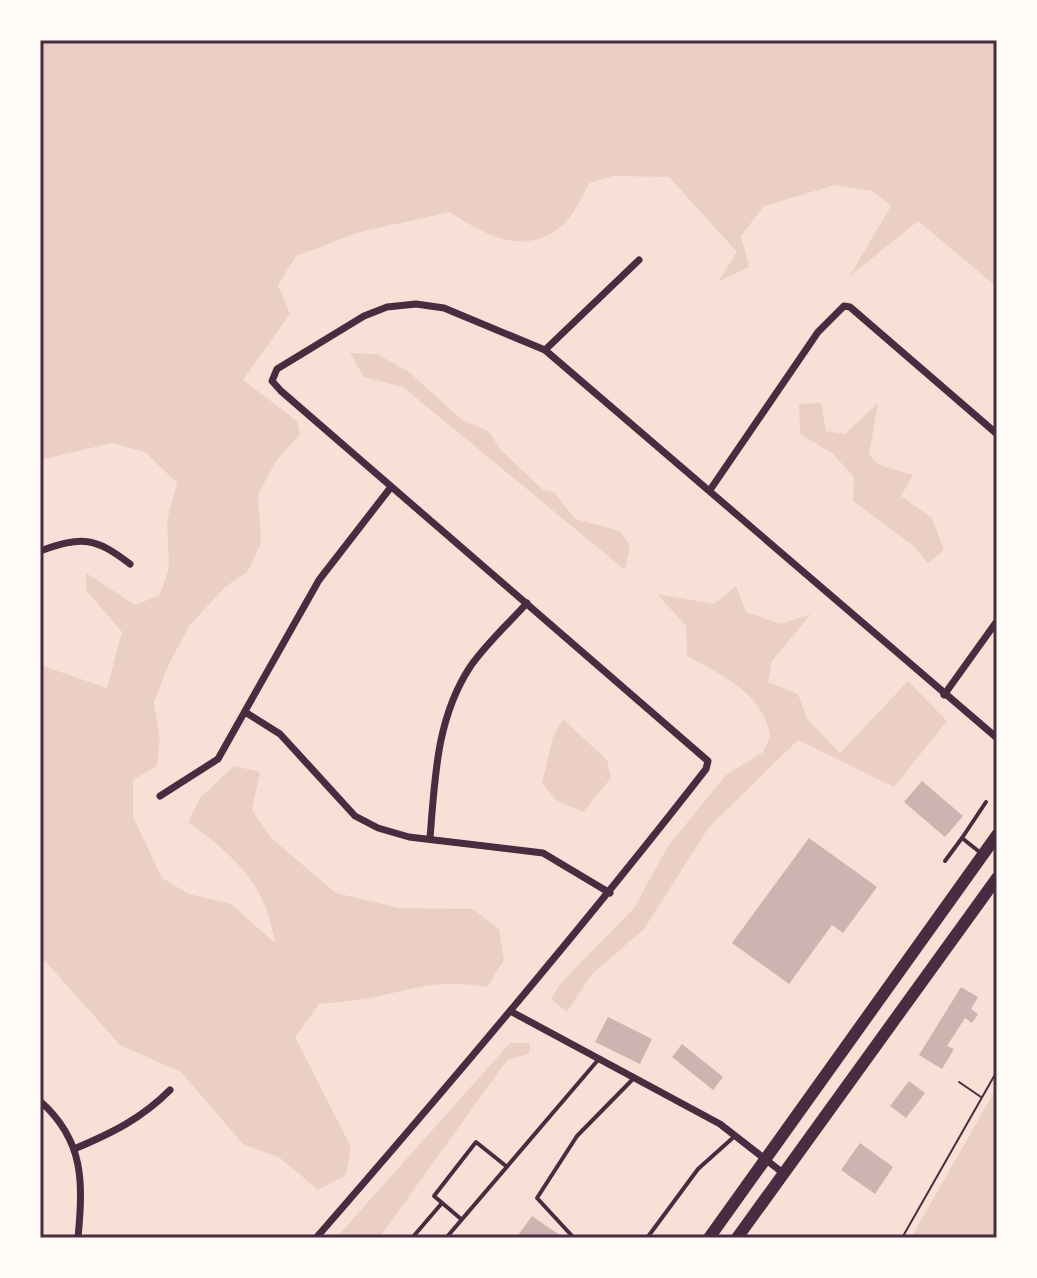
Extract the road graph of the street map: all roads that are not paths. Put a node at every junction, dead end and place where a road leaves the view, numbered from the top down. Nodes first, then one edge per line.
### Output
1 (639, 260) dead end
2 (545, 350) junction
3 (997, 434) edge
4 (391, 487) junction
5 (710, 490) junction
6 (40, 551) edge
7 (130, 564) dead end
8 (527, 603) junction
9 (997, 621) edge
10 (944, 695) junction
11 (245, 712) junction
12 (997, 738) edge
13 (160, 796) dead end
14 (986, 802) dead end
15 (997, 835) edge
16 (430, 838) junction
17 (962, 838) junction
18 (983, 855) junction
19 (945, 861) dead end
20 (997, 878) edge
21 (610, 893) junction
22 (512, 1012) junction
23 (600, 1058) junction
24 (635, 1077) junction
25 (170, 1090) dead end
26 (40, 1101) edge
27 (736, 1135) junction
28 (74, 1149) junction
29 (765, 1158) junction
30 (506, 1166) junction
31 (783, 1173) junction
32 (442, 1203) junction
33 (462, 1219) junction
34 (78, 1238) edge
35 (316, 1238) edge
36 (412, 1238) edge
37 (446, 1238) edge
38 (574, 1238) edge
39 (647, 1238) edge
40 (709, 1238) edge
41 (737, 1238) edge

1 - 2 street
2 - 4 street
2 - 5 street
3 - 5 street
4 - 8 street
4 - 11 street
5 - 10 street
6 - 7 street
8 - 16 street
8 - 21 street
9 - 10 street
10 - 12 street
11 - 13 street
11 - 16 street
14 - 17 lane
15 - 18 main road
16 - 21 street
17 - 18 lane
17 - 19 lane
18 - 29 main road
20 - 31 main road
21 - 22 street
22 - 23 street
22 - 35 street
23 - 24 street
23 - 30 lane
24 - 27 street
24 - 38 lane
25 - 28 street
26 - 28 street
27 - 29 street
27 - 39 lane
28 - 34 street
29 - 31 street
29 - 40 main road
30 - 32 lane
30 - 33 lane
31 - 41 main road
32 - 33 lane
32 - 36 lane
33 - 37 lane

